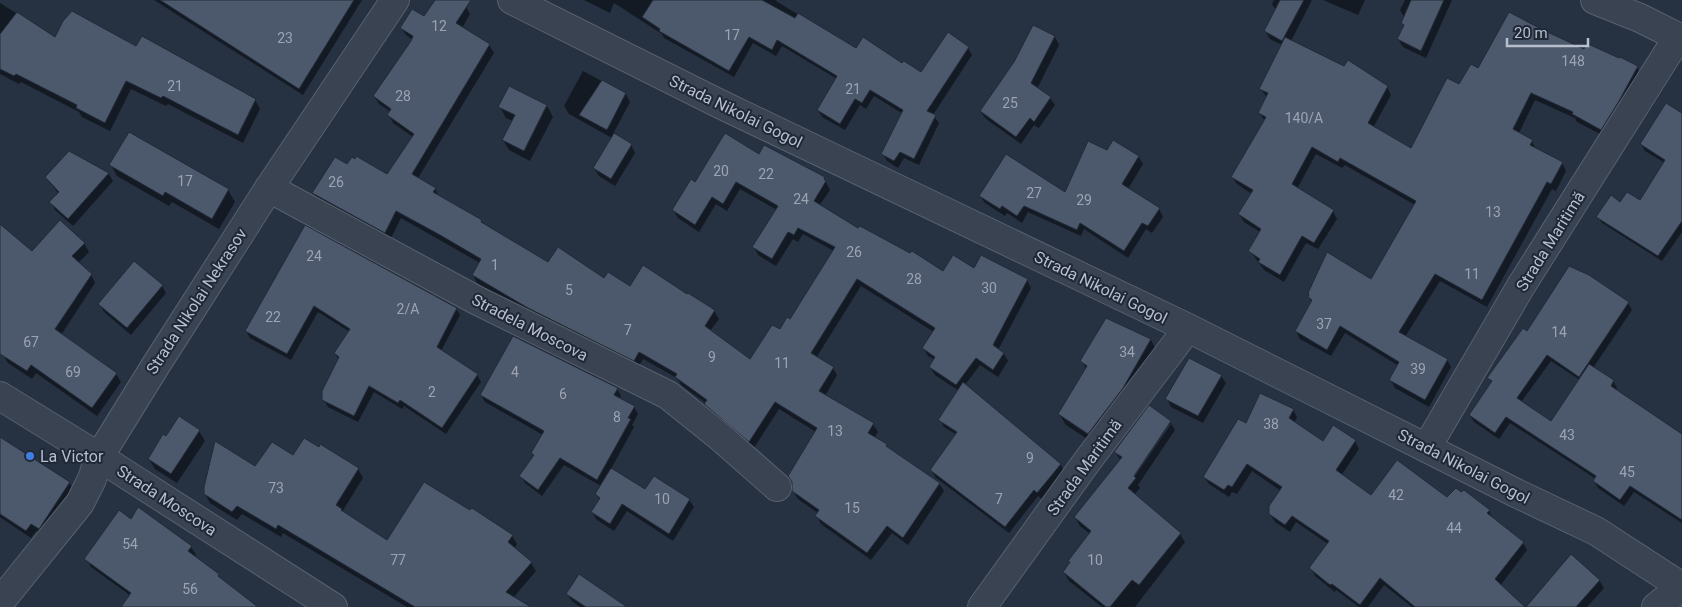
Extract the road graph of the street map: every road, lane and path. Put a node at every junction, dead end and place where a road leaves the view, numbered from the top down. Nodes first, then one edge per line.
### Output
1 (395, 0) edge
2 (512, 0) edge
3 (1595, 0) edge
4 (1680, 38) edge
5 (269, 188) junction
6 (1188, 328) junction
7 (0, 396) edge
8 (1427, 447) junction
9 (99, 457) junction
10 (777, 487) dead end
11 (1681, 587) edge
12 (0, 602) edge
13 (333, 607) edge
14 (982, 607) edge
15 (1656, 607) edge

1 - 5 street, Strada Nikolai Nekrasov
2 - 6 street, Strada Nikolai Gogol
3 - 4 street
4 - 8 street, Strada Maritimă
5 - 9 street, Strada Nikolai Nekrasov
5 - 10 street, Stradela Moscova
6 - 8 street, Strada Nikolai Gogol
6 - 14 street, Strada Maritimă
7 - 9 street, Strada Moscova
8 - 11 street, Strada Nikolai Gogol
9 - 12 street, Strada Nikolai Nekrasov
9 - 13 street, Strada Moscova
11 - 15 street

